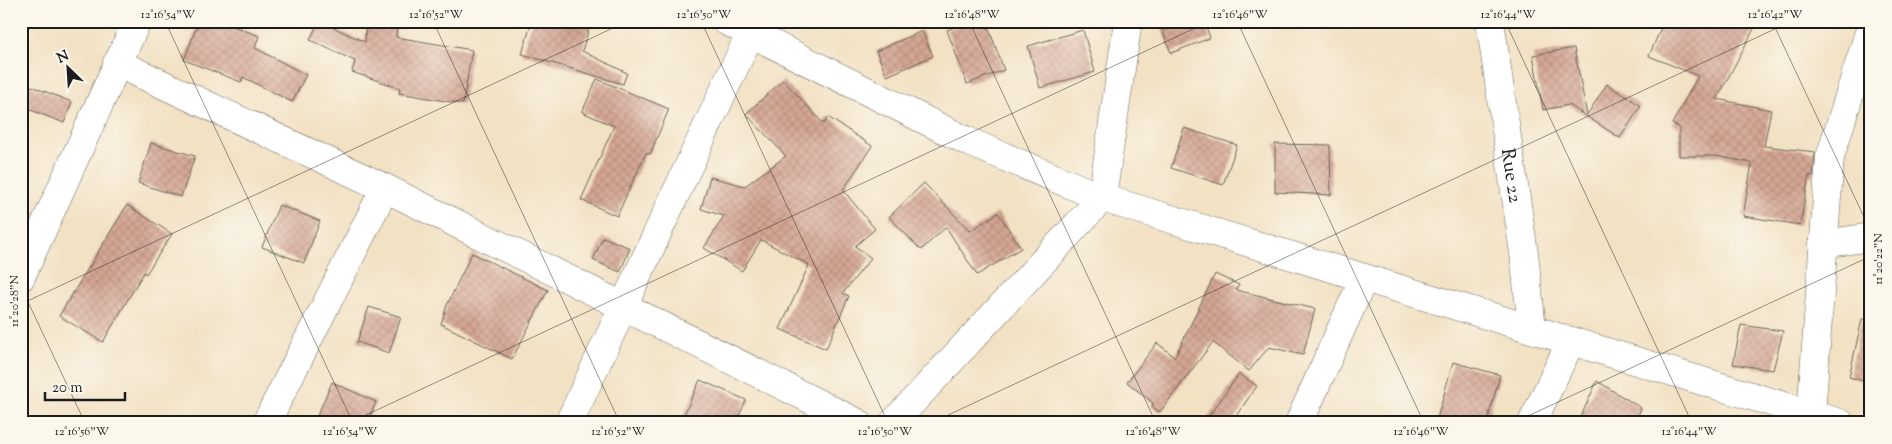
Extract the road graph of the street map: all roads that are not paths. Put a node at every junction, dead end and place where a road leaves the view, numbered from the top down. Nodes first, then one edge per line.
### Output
1 (137, 21) edge
2 (726, 21) edge
3 (1128, 21) edge
4 (1490, 21) edge
5 (1871, 26) edge
6 (752, 27) edge
7 (117, 63) junction
8 (385, 188) junction
9 (1102, 198) junction
10 (1871, 237) edge
11 (1823, 244) junction
12 (21, 277) edge
13 (1364, 278) junction
14 (623, 306) junction
15 (1532, 329) junction
16 (1571, 341) junction
17 (1810, 414) junction
18 (266, 423) edge
19 (569, 423) edge
20 (858, 423) edge
21 (893, 423) edge
22 (1299, 423) edge
23 (1532, 423) edge
24 (1840, 423) edge

1 - 7 street
2 - 6 street
3 - 9 street
4 - 15 street, Rue 22
5 - 11 street
6 - 9 street
6 - 14 street
7 - 8 street
7 - 12 street
8 - 14 street
8 - 18 street
9 - 13 street
9 - 21 street
10 - 11 street
11 - 17 street
13 - 15 street
13 - 22 street
14 - 19 street
14 - 20 street
15 - 16 street
16 - 17 street
16 - 23 street
17 - 24 street

